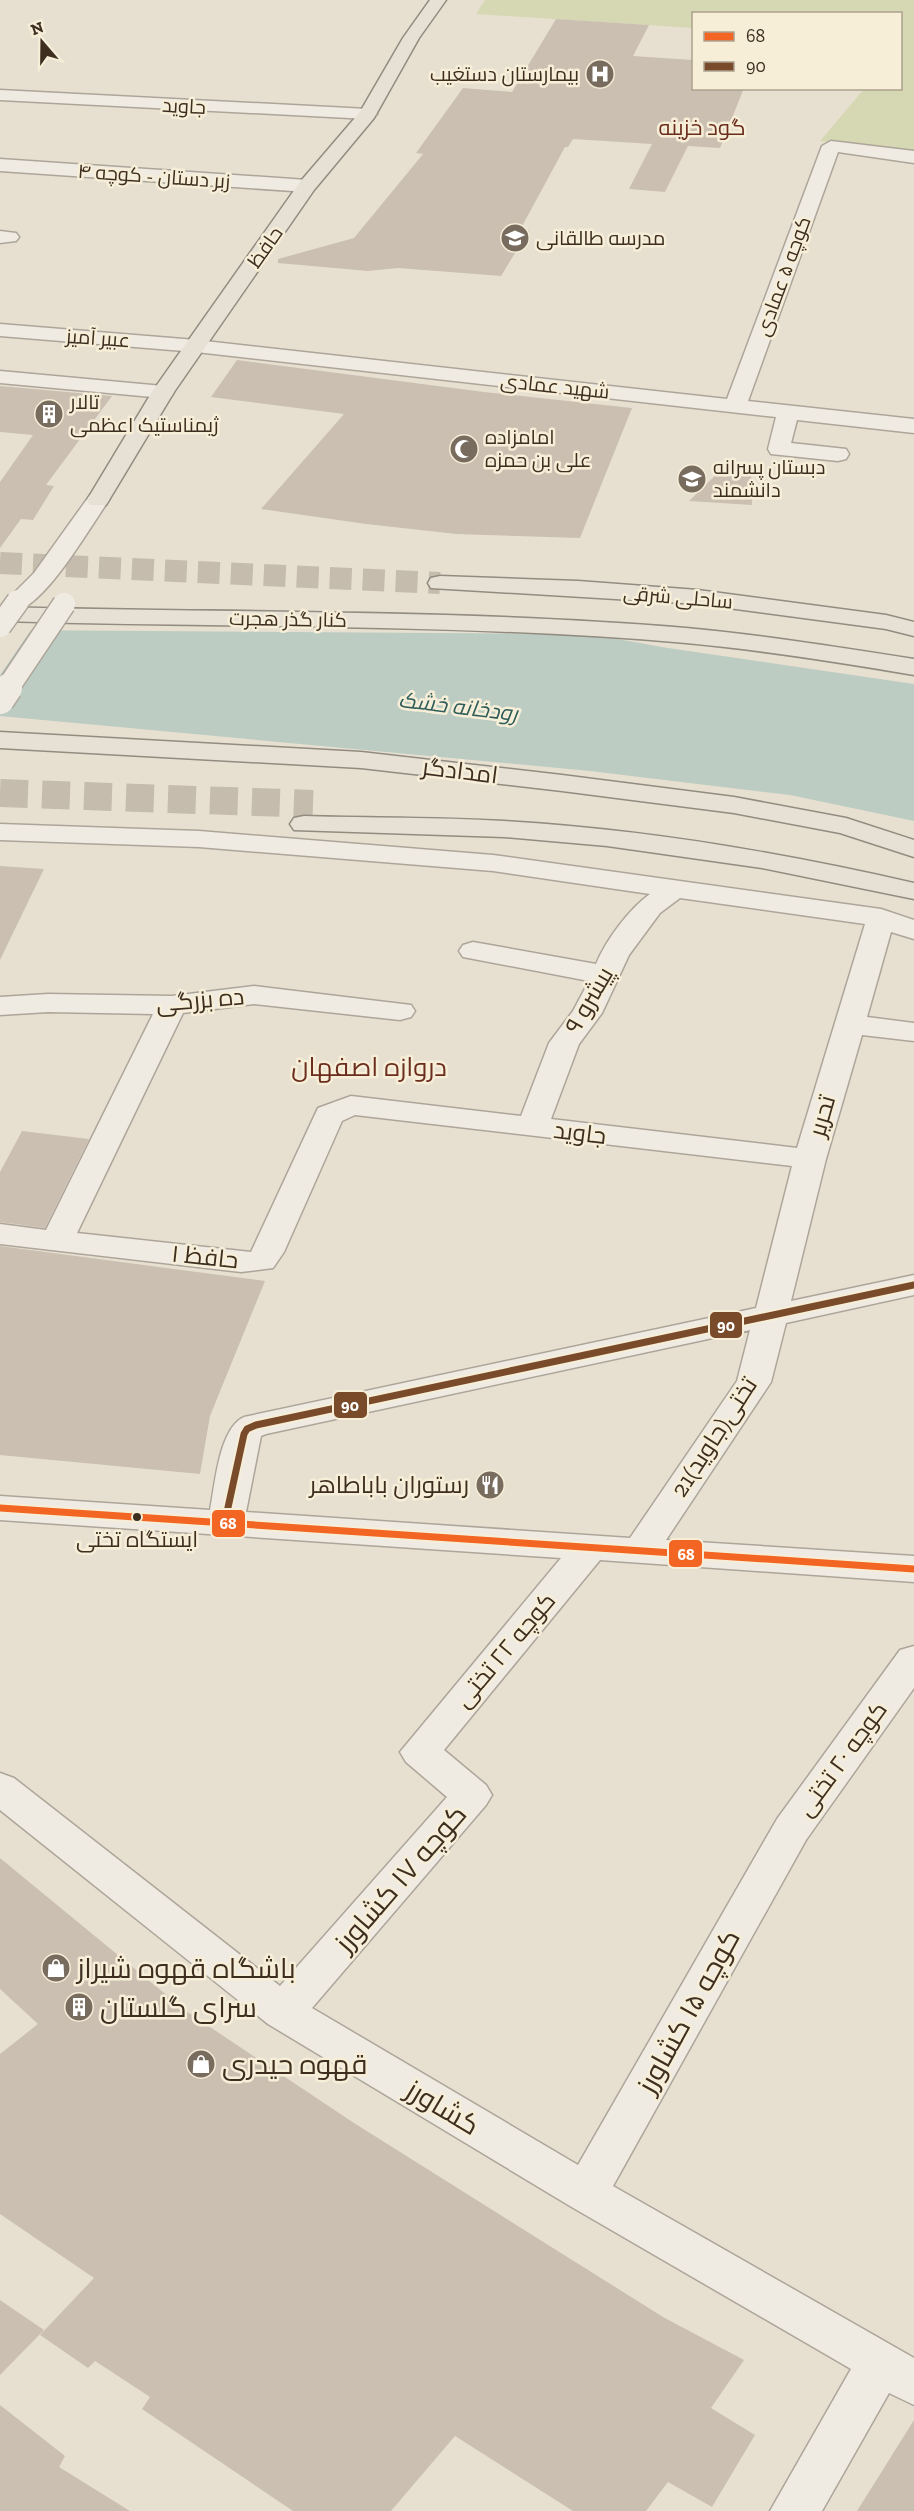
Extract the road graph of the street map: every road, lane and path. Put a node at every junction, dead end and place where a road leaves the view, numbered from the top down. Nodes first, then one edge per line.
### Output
1 (438, 0) edge
2 (0, 95) edge
3 (368, 114) junction
4 (914, 157) edge
5 (0, 165) edge
6 (308, 186) junction
7 (0, 330) edge
8 (196, 346) junction
9 (0, 377) edge
10 (163, 392) junction
11 (735, 406) junction
12 (788, 412) junction
13 (914, 426) edge
14 (838, 454) dead end
15 (98, 500) joint
16 (42, 578) junction
17 (440, 583) tunnel mouth
18 (9, 607) edge
19 (0, 626) edge
20 (914, 629) edge
21 (914, 667) edge
22 (0, 700) edge
23 (0, 740) edge
24 (0, 832) edge
25 (914, 849) edge
26 (914, 861) edge
27 (673, 890) junction
28 (914, 891) edge
29 (881, 918) junction
30 (914, 930) edge
31 (473, 951) dead end
32 (608, 975) junction
33 (172, 1005) junction
34 (0, 1006) edge
35 (400, 1011) dead end
36 (849, 1024) junction
37 (914, 1032) edge
38 (351, 1105) joint
39 (532, 1127) junction
40 (810, 1160) junction
41 (0, 1234) edge
42 (57, 1241) junction
43 (914, 1285) edge
44 (770, 1316) junction
45 (0, 1508) edge
46 (225, 1524) junction
47 (590, 1548) junction
48 (640, 1551) junction
49 (914, 1569) edge
50 (914, 1659) edge
51 (420, 1752) joint
52 (0, 1788) edge
53 (791, 1830) joint
54 (283, 2012) junction
55 (586, 2193) junction
56 (897, 2373) edge
57 (795, 2511) edge

1 - 3 main road, حافظ
2 - 3 street, جاوید
3 - 6 main road, حافظ
4 - 11 street, کوچه ۵ عمادی
5 - 6 street, زبر دستان - کوچه ۴
6 - 8 main road, حافظ
7 - 8 street, عبیر آمیز
8 - 10 main road, حافظ
8 - 11 street, شهید عمادی
9 - 10 street
10 - 15 main road, حافظ
11 - 12 street, شهید عمادی
12 - 13 street, شهید عمادی
12 - 14 street
15 - 16 street
16 - 18 street
16 - 22 street, bridge
17 - 20 main road, ساحلی شرقی
18 - 19 street, bridge
18 - 21 main road, کنار گذر هجرت
23 - 25 main road, امدادگر
24 - 27 street
26 - 28 main road
27 - 29 street
27 - 32 street, پیشرو ۹
29 - 30 street
29 - 36 street, تحریر
31 - 32 street
32 - 39 street, پیشرو ۹
33 - 34 street, ده بزرگی
33 - 35 street, ده بزرگی
33 - 42 street
36 - 37 street
36 - 40 street, تحریر
38 - 39 street, جاوید
38 - 42 street, حافظ ۱
39 - 40 street, جاوید
40 - 44 street, تحریر
41 - 42 street, حافظ ۱
43 - 44 street
44 - 46 street
44 - 48 street, 21تختی(جاوید)
45 - 46 street
46 - 47 street
47 - 48 street
47 - 51 street, کوچه ۲۲ تختی
48 - 49 street
50 - 53 street, کوچه ۲۰ تختی
51 - 54 street, کوچه ۱۷ کشاورز
52 - 54 street, کشاورز
53 - 55 street, کوچه ۱۵ کشاورز
54 - 55 street, کشاورز
55 - 56 street, کشاورز
56 - 57 street

